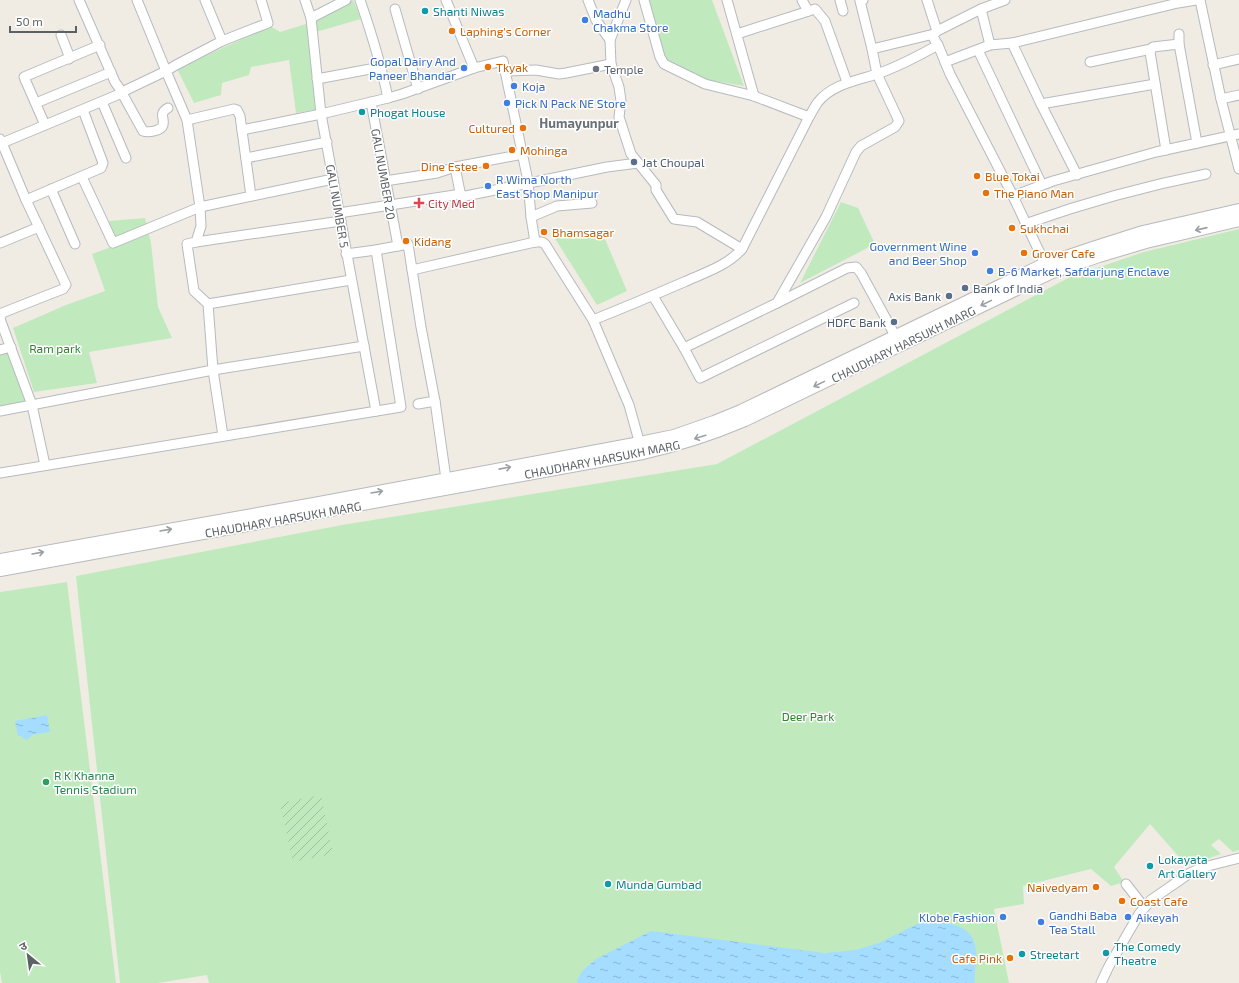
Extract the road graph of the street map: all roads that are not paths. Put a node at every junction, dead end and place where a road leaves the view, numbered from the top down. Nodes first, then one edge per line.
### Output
1 (79, 0) edge
2 (137, 0) edge
3 (205, 0) edge
4 (261, 0) edge
5 (305, 0) edge
6 (346, 0) edge
7 (360, 0) edge
8 (446, 0) edge
9 (588, 0) edge
10 (626, 0) edge
11 (644, 0) edge
12 (727, 0) edge
13 (802, 0) edge
14 (840, 0) edge
15 (862, 0) edge
16 (927, 0) edge
17 (1005, 0) edge
18 (1196, 0) edge
19 (1200, 0) edge
20 (395, 9) dead end
21 (981, 9) junction
22 (808, 11) junction
23 (843, 11) dead end
24 (311, 18) junction
25 (935, 33) junction
26 (737, 34) junction
27 (1179, 34) dead end
28 (61, 35) dead end
29 (610, 40) junction
30 (222, 41) junction
31 (1012, 43) junction
32 (1179, 44) junction
33 (100, 45) junction
34 (938, 45) junction
35 (990, 45) junction
36 (872, 49) junction
37 (1151, 49) junction
38 (978, 50) junction
39 (69, 59) junction
40 (1239, 59) edge
41 (945, 62) junction
42 (1090, 62) dead end
43 (611, 64) junction
44 (1214, 65) junction
45 (381, 67) junction
46 (474, 68) junction
47 (505, 71) junction
48 (111, 72) junction
49 (166, 72) junction
50 (877, 74) junction
51 (317, 79) junction
52 (847, 82) junction
53 (1155, 84) junction
54 (418, 89) junction
55 (122, 93) junction
56 (1239, 95) edge
57 (754, 96) junction
58 (388, 98) junction
59 (1220, 99) junction
60 (102, 102) junction
61 (371, 102) junction
62 (36, 104) junction
63 (1041, 104) junction
64 (168, 108) dead end
65 (82, 110) junction
66 (321, 114) junction
67 (809, 117) junction
68 (187, 120) junction
69 (45, 125) junction
70 (242, 130) junction
71 (1239, 134) edge
72 (1230, 136) junction
73 (1, 141) edge
74 (327, 142) junction
75 (1197, 143) junction
76 (1166, 150) junction
77 (523, 154) junction
78 (126, 158) dead end
79 (246, 158) junction
80 (638, 163) junction
81 (455, 167) junction
82 (1239, 168) edge
83 (1206, 174) dead end
84 (1077, 175) junction
85 (82, 177) junction
86 (333, 179) junction
87 (385, 181) junction
88 (529, 184) junction
89 (1042, 185) junction
90 (51, 189) junction
91 (460, 194) junction
92 (251, 196) junction
93 (1013, 196) junction
94 (26, 200) junction
95 (592, 203) dead end
96 (390, 205) junction
97 (200, 207) junction
98 (1239, 210) edge
99 (340, 217) junction
100 (531, 217) junction
101 (1239, 220) edge
102 (1025, 224) junction
103 (39, 227) junction
104 (1, 240) edge
105 (196, 242) junction
106 (535, 242) junction
107 (75, 244) dead end
108 (398, 246) junction
109 (742, 249) junction
110 (376, 250) junction
111 (346, 254) junction
112 (1047, 269) junction
113 (412, 270) junction
114 (351, 280) junction
115 (652, 296) junction
116 (777, 303) junction
117 (854, 303) dead end
118 (208, 304) junction
119 (593, 320) junction
120 (898, 341) junction
121 (364, 346) junction
122 (11, 347) junction
123 (684, 348) junction
124 (0, 350) edge
125 (213, 370) junction
126 (435, 401) junction
127 (418, 404) dead end
128 (32, 405) junction
129 (0, 411) edge
130 (376, 411) junction
131 (223, 436) junction
132 (641, 448) junction
133 (45, 465) junction
134 (0, 473) edge
135 (447, 484) junction
136 (103, 542) junction
137 (0, 560) edge
138 (0, 570) edge
139 (1239, 858) edge
140 (1126, 884) dead end
141 (1144, 907) junction
142 (1101, 983) edge

1 - 33 street
2 - 49 street
3 - 30 street
4 - 30 street
5 - 24 street, GALI NUMBER 5
6 - 24 street
7 - 45 street
8 - 46 street
9 - 29 street
10 - 29 street
11 - 57 street
12 - 26 street
13 - 22 street
14 - 23 street
15 - 36 street
16 - 25 street
17 - 21 street
18 - 31 street
19 - 44 street
20 - 54 street
21 - 25 street
21 - 35 street
22 - 26 street
22 - 52 street
24 - 51 street, GALI NUMBER 5
25 - 34 street
25 - 36 street
26 - 57 street
27 - 32 street
28 - 39 street
29 - 43 street
30 - 49 street
31 - 35 street
31 - 63 street
32 - 37 street
32 - 75 street
33 - 39 street
33 - 48 street
34 - 41 street
34 - 50 street
35 - 38 street
36 - 50 street
37 - 42 street
37 - 53 street
38 - 41 street
38 - 89 street
39 - 62 street
40 - 44 street
41 - 93 street
43 - 47 street
43 - 80 street
44 - 59 street
45 - 51 street
45 - 58 street
46 - 47 street
46 - 54 street
47 - 77 street
48 - 55 street
48 - 62 street
49 - 55 street
49 - 68 street
50 - 52 street
50 - 116 street
51 - 66 street, GALI NUMBER 5
52 - 67 street
53 - 63 street
53 - 76 street
54 - 58 street
55 - 60 street
55 - 64 street
56 - 59 street
57 - 67 street
58 - 61 street
59 - 72 street
60 - 65 street
60 - 78 street
61 - 66 street
61 - 87 street, GALI NUMBER 20
62 - 69 street
63 - 84 street
65 - 69 street
65 - 85 street
66 - 70 street
66 - 74 street, GALI NUMBER 5
67 - 109 street
68 - 70 street
68 - 97 street
69 - 73 street
70 - 79 street
71 - 72 street
72 - 75 street
72 - 82 street
73 - 94 street
74 - 79 street
74 - 86 street, GALI NUMBER 5
75 - 76 street
76 - 84 street
77 - 81 street
77 - 88 street
79 - 92 street
80 - 88 street
80 - 109 street
81 - 87 street
81 - 91 street
83 - 102 street
84 - 89 street
85 - 90 street
85 - 97 street
86 - 92 street
86 - 99 street, GALI NUMBER 5
87 - 96 street, GALI NUMBER 20
88 - 91 street
88 - 100 street
89 - 93 street
90 - 94 street
90 - 107 street
91 - 96 street
92 - 97 street
93 - 102 street
94 - 103 street
95 - 100 street
96 - 99 street
96 - 108 street, GALI NUMBER 20
97 - 105 street
98 - 112 street, CHAUDHARY HARSUKH MARG
99 - 105 street
99 - 111 street, GALI NUMBER 5
100 - 106 street
101 -> 112 street, CHAUDHARY HARSUKH MARG
102 - 112 street
103 - 104 street
103 - 122 street
105 - 118 street
106 - 113 street
106 - 119 street
108 - 110 street
108 - 113 street
109 - 115 street
110 - 111 street
110 - 130 street
111 - 114 street, GALI NUMBER 5
112 - 120 street, CHAUDHARY HARSUKH MARG
113 - 126 street
114 - 118 street
114 - 121 street, GALI NUMBER 5
115 - 119 street
115 - 123 street
116 - 120 street
116 - 123 street
117 - 123 street
118 - 125 street
119 - 132 street
120 - 132 street, CHAUDHARY HARSUKH MARG
121 - 125 street
121 - 130 street, GALI NUMBER 5
122 - 124 street
122 - 128 street
125 - 128 street
125 - 131 street
126 - 127 street
126 - 135 street
128 - 129 street
128 - 133 street
130 - 131 street
131 - 133 street
132 - 135 street, CHAUDHARY HARSUKH MARG
133 - 134 street
135 - 136 street, CHAUDHARY HARSUKH MARG
137 -> 136 street, CHAUDHARY HARSUKH MARG
136 - 138 street, CHAUDHARY HARSUKH MARG
139 - 141 street
140 - 141 street
141 - 142 street

